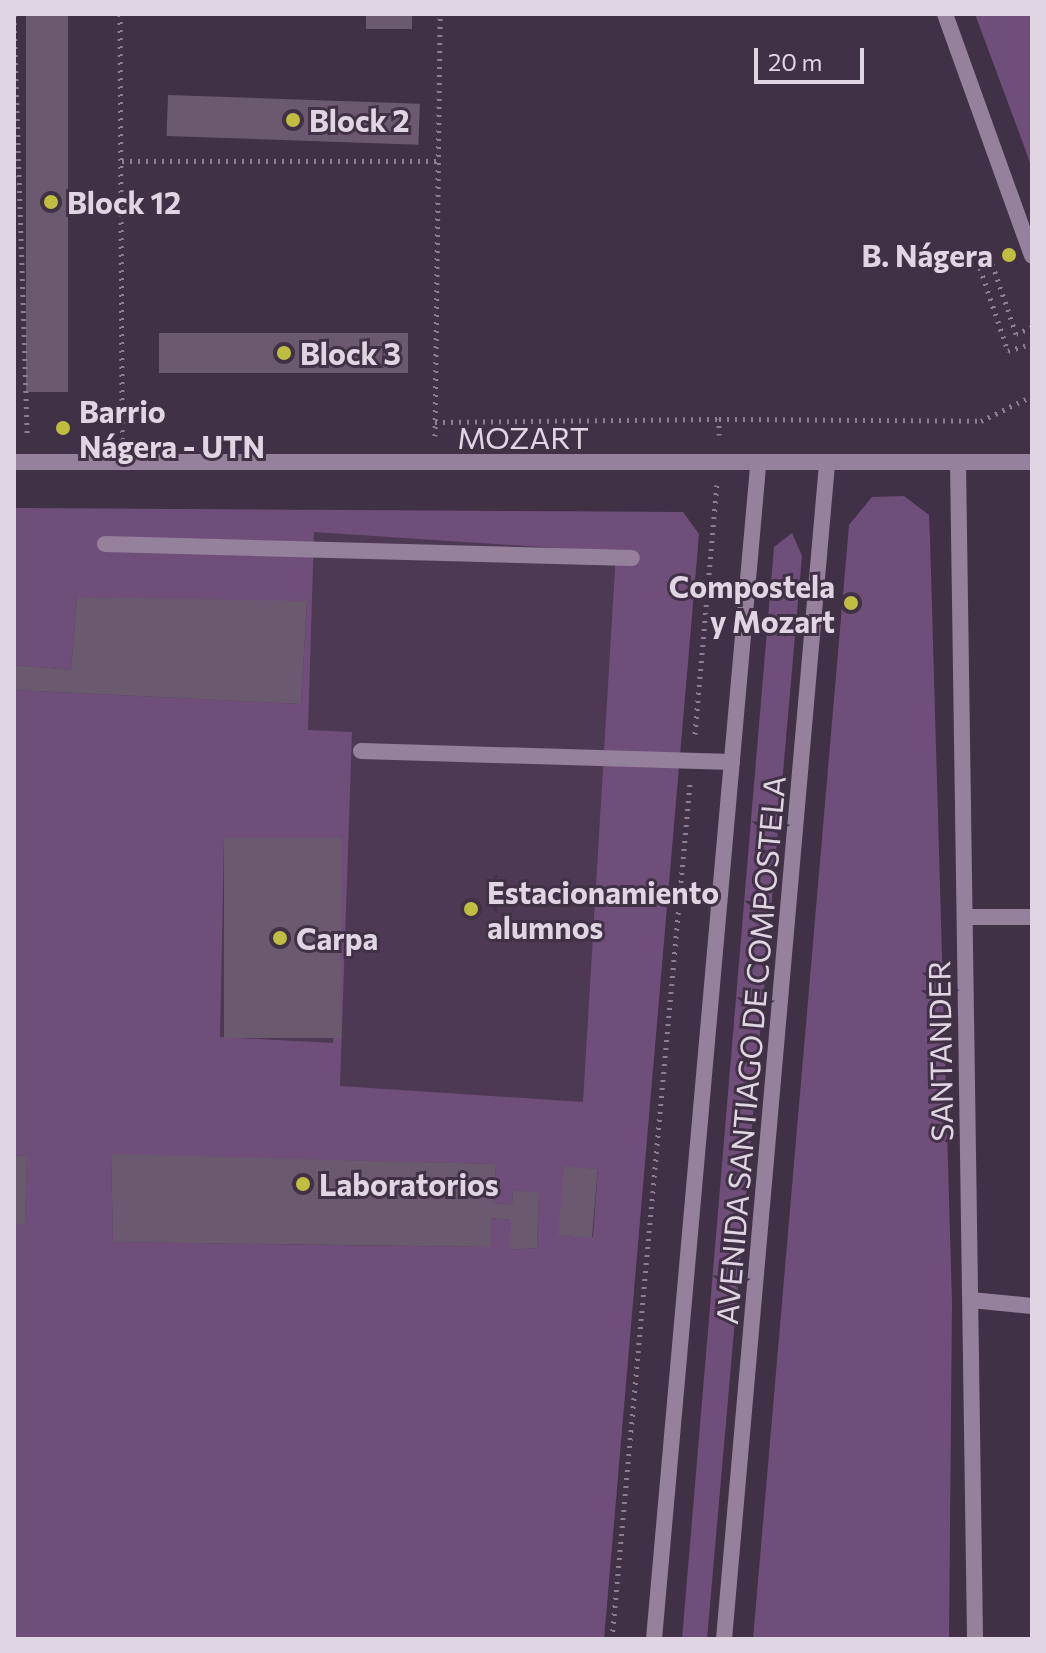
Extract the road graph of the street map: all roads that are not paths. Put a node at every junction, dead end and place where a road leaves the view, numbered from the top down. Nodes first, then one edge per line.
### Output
1 (945, 14) edge
2 (1032, 256) edge
3 (1032, 462) edge
4 (21, 463) edge
5 (958, 463) junction
6 (827, 465) junction
7 (758, 467) junction
8 (105, 544) dead end
9 (632, 558) dead end
10 (361, 751) dead end
11 (732, 762) junction
12 (967, 917) junction
13 (1032, 917) edge
14 (971, 1300) junction
15 (1032, 1306) edge
16 (654, 1639) edge
17 (724, 1639) edge
18 (975, 1639) edge

1 - 2 street
3 - 5 street, MOZART
4 - 7 street, MOZART
5 - 6 street, MOZART
5 - 12 street, SANTANDER
6 - 7 street, MOZART
6 - 17 street, AVENIDA SANTIAGO DE COMPOSTELA
7 - 11 street, AVENIDA SANTIAGO DE COMPOSTELA
8 - 9 street
10 - 11 street
11 - 16 street, AVENIDA SANTIAGO DE COMPOSTELA
12 - 13 street
12 - 14 street, SANTANDER
14 - 15 street
14 - 18 street, SANTANDER

